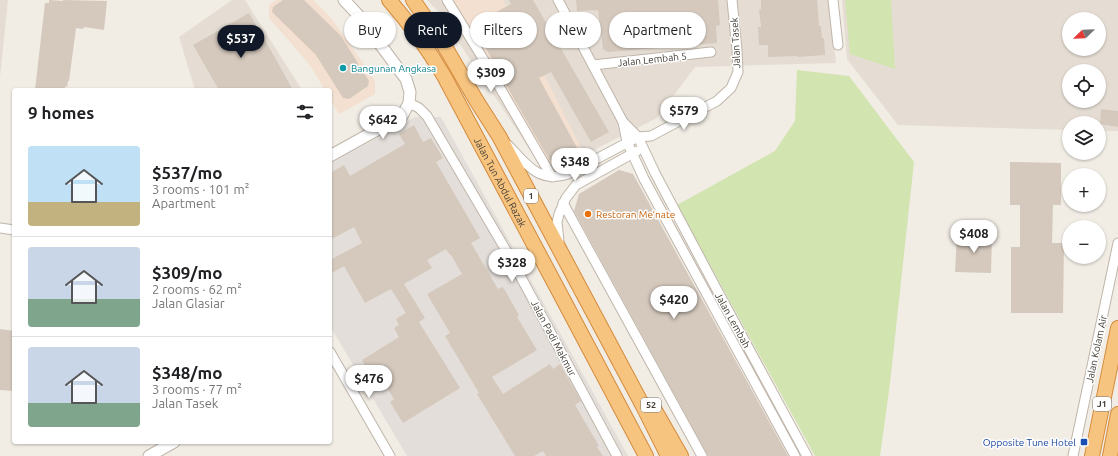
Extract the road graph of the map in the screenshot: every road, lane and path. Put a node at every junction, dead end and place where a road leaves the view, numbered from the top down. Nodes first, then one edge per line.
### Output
1 (344, 0) edge
2 (389, 0) edge
3 (413, 0) edge
4 (447, 0) edge
5 (558, 0) edge
6 (732, 0) edge
7 (833, 0) edge
8 (838, 45) dead end
9 (711, 52) dead end
10 (593, 65) junction
11 (409, 104) junction
12 (623, 122) junction
13 (499, 136) junction
14 (652, 136) junction
15 (638, 137) junction
16 (627, 142) junction
17 (643, 148) junction
18 (632, 153) junction
19 (332, 155) edge
20 (552, 177) junction
21 (563, 203) junction
22 (0, 228) edge
23 (12, 230) edge
24 (1118, 243) edge
25 (563, 256) junction
26 (716, 288) junction
27 (706, 293) junction
28 (1118, 328) edge
29 (332, 355) edge
30 (616, 357) junction
31 (1118, 414) edge
32 (786, 415) junction
33 (776, 421) junction
34 (170, 444) edge
35 (149, 456) edge
36 (390, 456) edge
37 (617, 456) edge
38 (646, 456) edge
39 (668, 456) edge
40 (681, 456) edge
41 (702, 456) edge
42 (795, 456) edge
43 (807, 456) edge
44 (1073, 456) edge
45 (1092, 456) edge
46 (1110, 456) edge

1 - 11 street
2 - 38 highway, Jalan Tun Abdul Razak / 1
3 - 13 highway, Jalan Tun Abdul Razak / 1
4 - 20 street
5 - 10 street, Jalan Lembah
6 - 14 street, Jalan Tasek
7 - 8 street
9 - 10 street, Jalan Lembah 5
10 - 12 street, Jalan Lembah
11 - 19 street
11 - 37 street, Jalan Padi Makmur
12 - 15 street, Jalan Lembah
12 - 16 street, Jalan Lembah
13 - 20 street
13 - 25 highway, Jalan Tun Abdul Razak / 1
14 - 15 street, Jalan Tasek
14 - 17 street, Jalan Tasek
15 - 16 street, Jalan Tasek
15 - 17 street, Jalan Lembah
16 - 18 street, Jalan Lembah
16 - 20 street, Jalan Tasek
17 - 18 street, Jalan Tasek
17 - 26 street, Jalan Lembah
18 - 21 street, Jalan Tasek
18 - 27 street, Jalan Lembah
21 - 25 street, Jalan Tasek
21 - 41 street
22 - 23 street
24 - 44 street, Jalan Kolam Air
25 - 30 highway, Jalan Tun Abdul Razak / 1
26 - 27 street
26 - 32 street, Jalan Lembah
27 - 33 street, Jalan Lembah
28 - 45 highway, J1
29 - 36 street
30 - 39 highway, Jalan Tun Abdul Razak / 1
30 - 40 highway, 52
31 - 46 highway, J1
32 - 33 street
32 - 43 street, Jalan Lembah
33 - 42 street, Jalan Lembah
34 - 35 street

